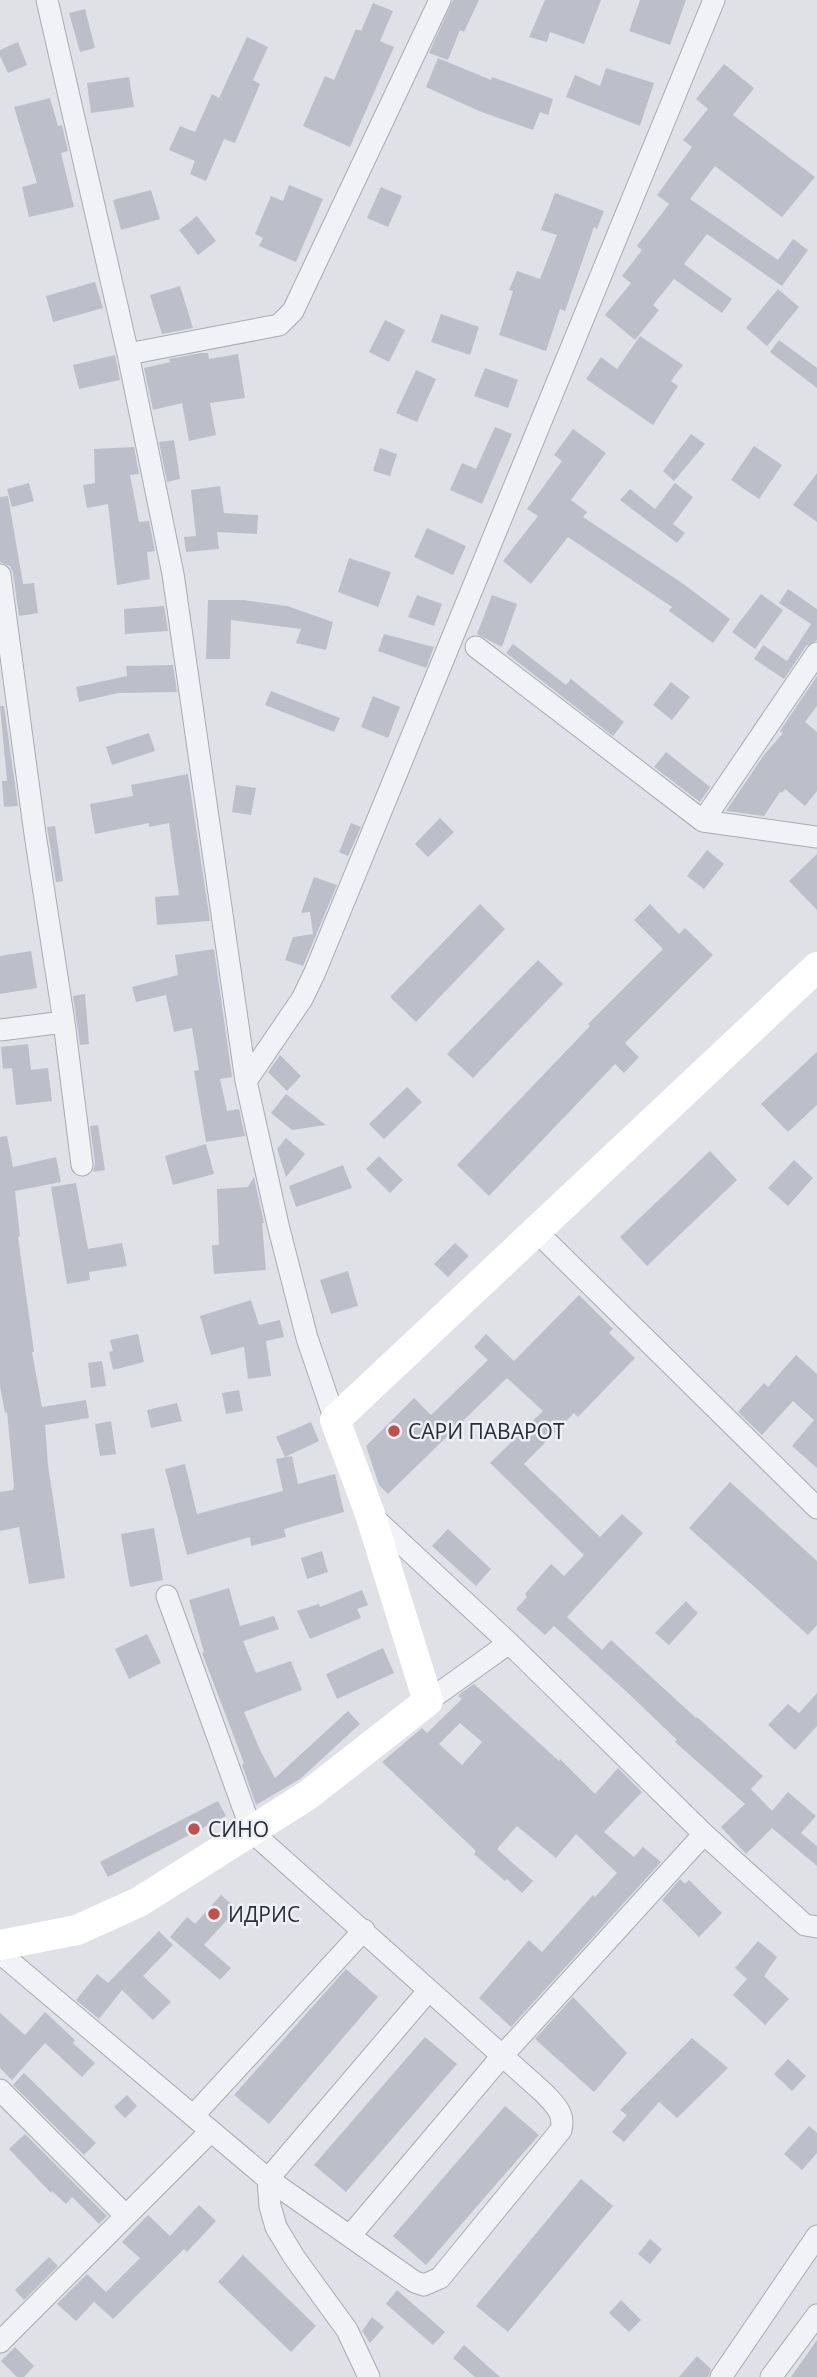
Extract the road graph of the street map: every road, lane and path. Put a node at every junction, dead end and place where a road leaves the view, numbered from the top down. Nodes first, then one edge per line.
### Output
1 (47, 0) edge
2 (440, 0) edge
3 (714, 0) edge
4 (128, 354) junction
5 (0, 575) edge
6 (476, 647) dead end
7 (817, 653) edge
8 (703, 821) junction
9 (817, 837) edge
10 (817, 967) edge
11 (64, 1022) junction
12 (0, 1030) edge
13 (246, 1081) junction
14 (82, 1165) dead end
15 (537, 1232) junction
16 (335, 1420) junction
17 (817, 1508) edge
18 (370, 1514) junction
19 (167, 1596) dead end
20 (509, 1643) junction
21 (428, 1701) junction
22 (252, 1832) junction
23 (705, 1834) junction
24 (817, 1927) edge
25 (364, 1930) junction
26 (0, 1945) edge
27 (0, 1953) edge
28 (429, 1990) junction
29 (502, 2056) junction
30 (0, 2090) edge
31 (193, 2116) junction
32 (211, 2131) junction
33 (268, 2179) junction
34 (126, 2216) junction
35 (350, 2236) junction
36 (817, 2236) edge
37 (817, 2315) edge
38 (2, 2335) edge
39 (776, 2375) edge
40 (369, 2377) edge
41 (721, 2377) edge

1 - 4 street
2 - 4 street
3 - 13 street
4 - 13 street
5 - 11 street
6 - 8 street
7 - 8 street
8 - 9 street
10 - 15 street
11 - 12 street
11 - 14 street
13 - 16 street
15 - 16 street
15 - 17 street
16 - 18 street
18 - 20 street
18 - 21 street
19 - 22 street
20 - 21 street
20 - 23 street
21 - 22 street
22 - 25 street
22 - 26 street
23 - 24 street
23 - 29 street
25 - 28 street
25 - 31 street
27 - 31 street
28 - 29 street
28 - 33 street
29 - 35 street
29 - 35 street
30 - 34 street
31 - 32 street
32 - 33 street
32 - 34 street
33 - 35 street
33 - 40 street
34 - 38 street
36 - 41 street
37 - 39 street

